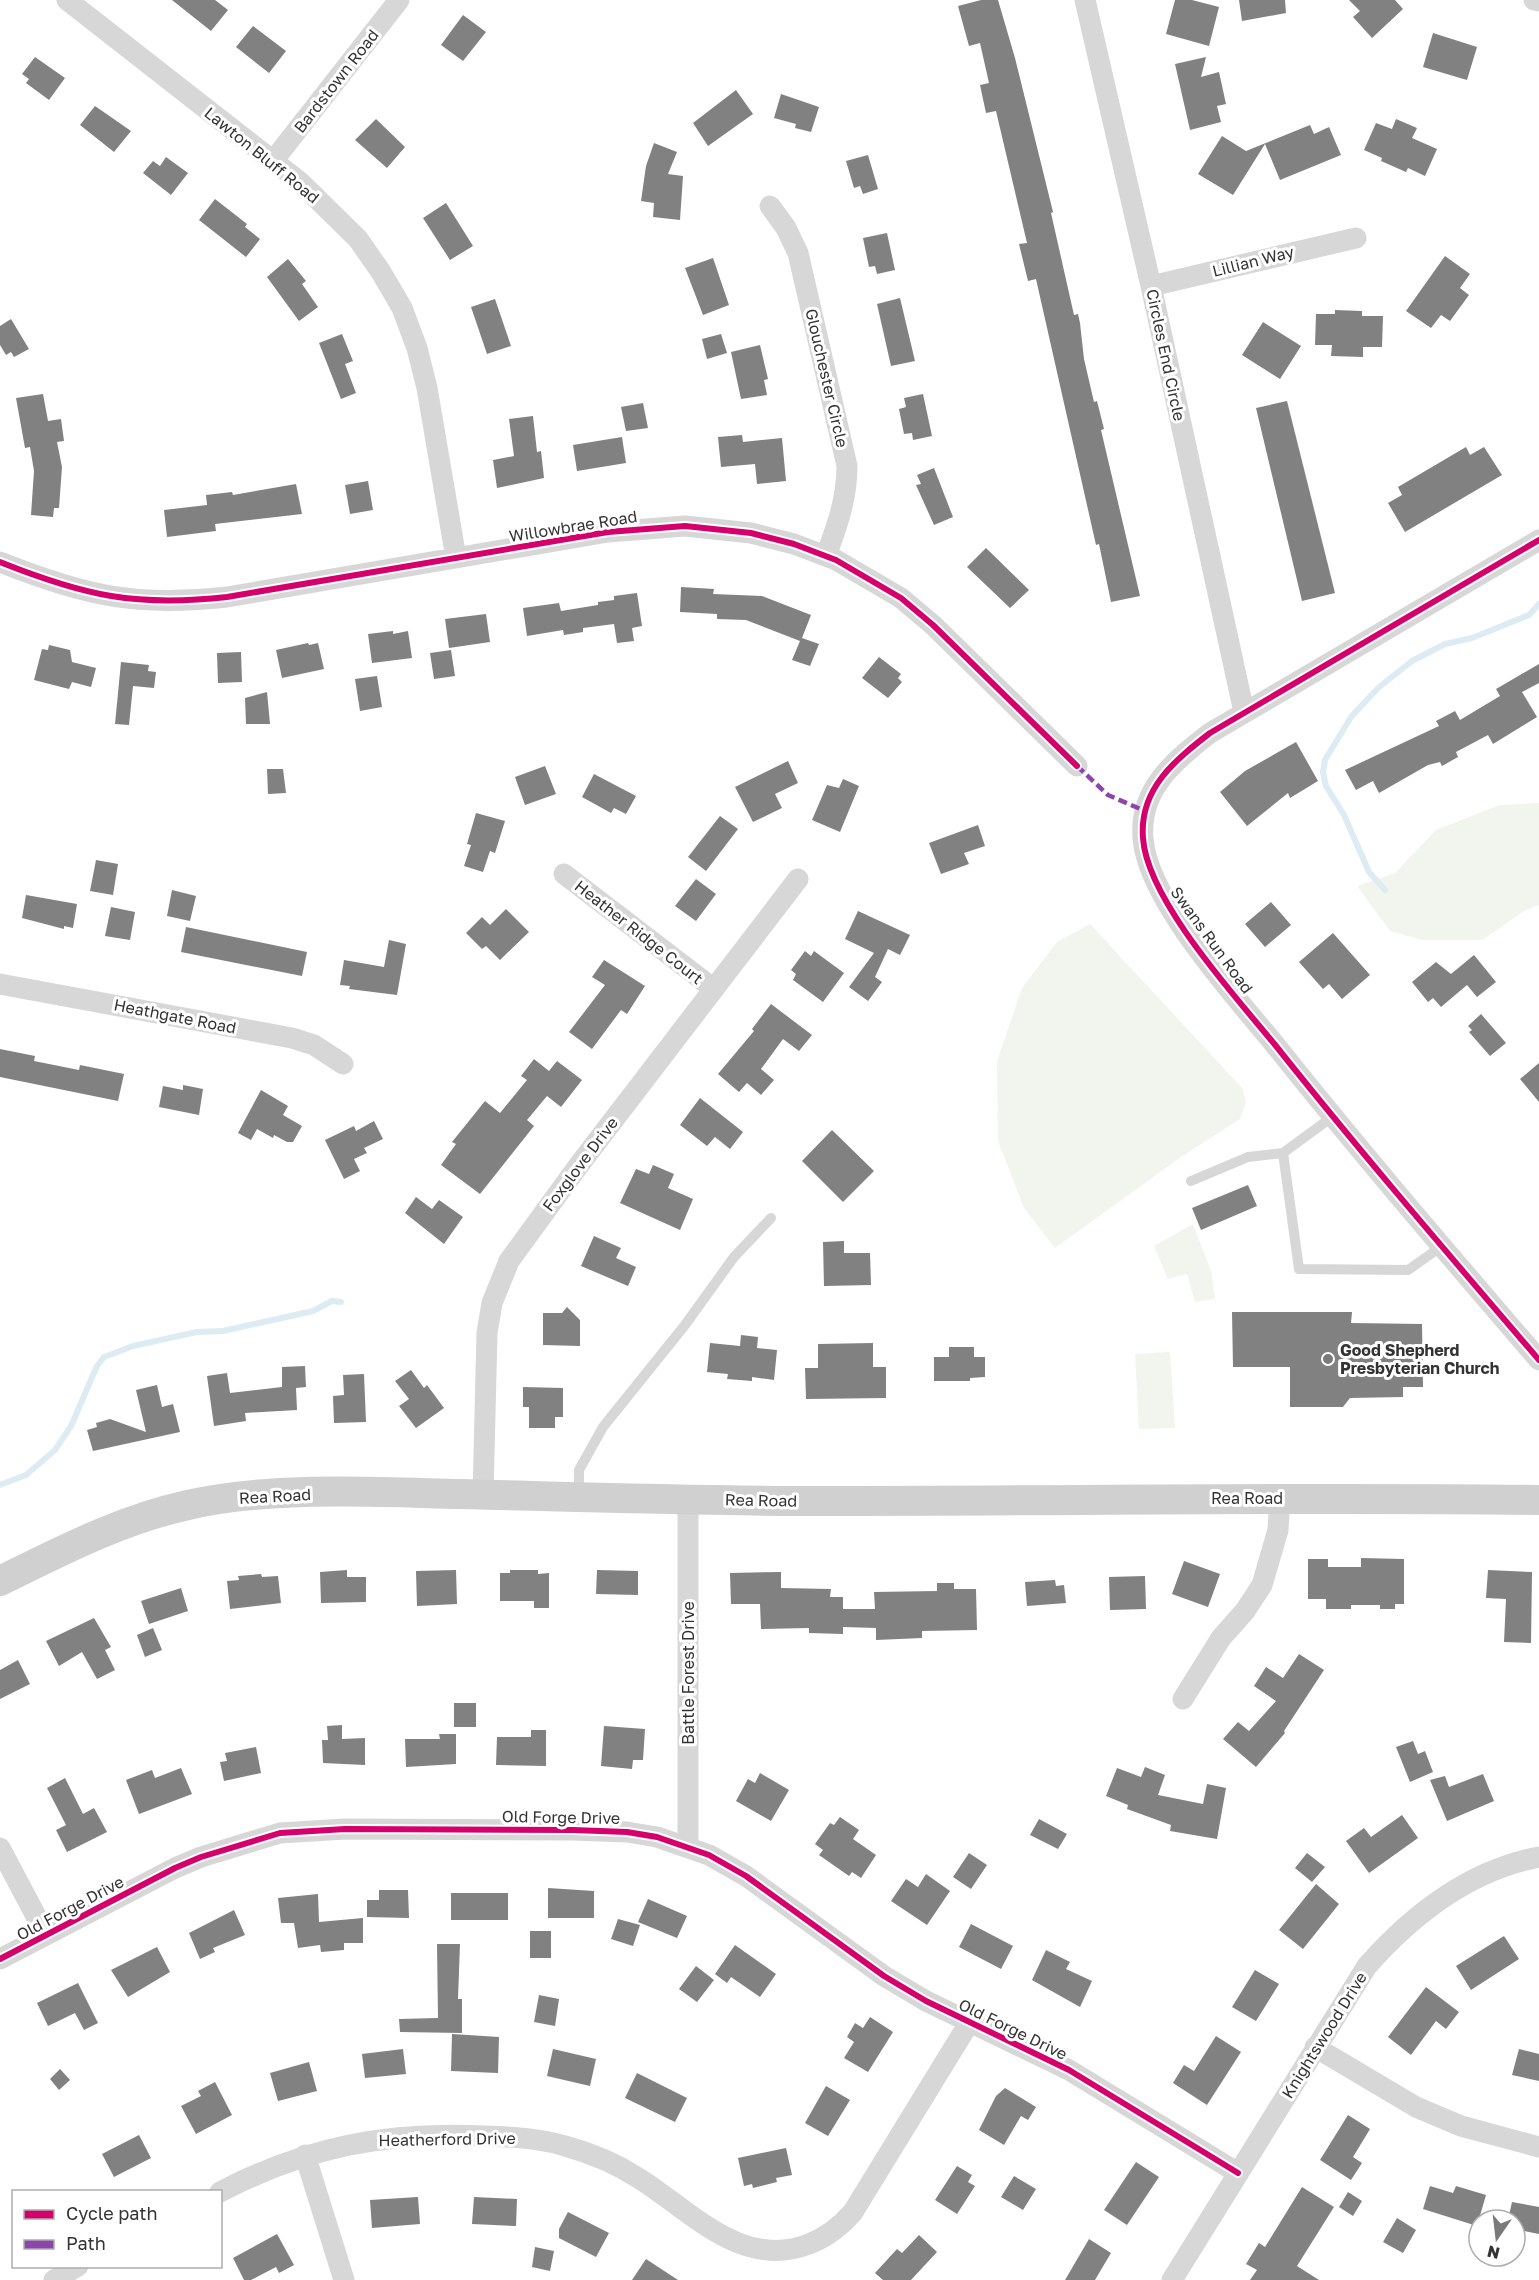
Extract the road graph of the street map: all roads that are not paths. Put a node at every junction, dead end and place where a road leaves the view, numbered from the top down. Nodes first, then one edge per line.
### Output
1 (67, 0) edge
2 (399, 0) edge
3 (1084, 0) edge
4 (1534, 0) edge
5 (1539, 1) edge
6 (273, 161) junction
7 (770, 206) dead end
8 (1356, 238) dead end
9 (1151, 286) junction
10 (1539, 540) edge
11 (826, 556) junction
12 (456, 558) junction
13 (0, 562) edge
14 (1244, 712) junction
15 (1077, 766) dead end
16 (564, 874) dead end
17 (798, 879) dead end
18 (0, 984) edge
19 (714, 989) junction
20 (343, 1064) dead end
21 (1332, 1117) junction
22 (1283, 1153) junction
23 (1191, 1181) dead end
24 (771, 1218) dead end
25 (1442, 1246) junction
26 (1539, 1360) edge
27 (483, 1495) junction
28 (579, 1498) junction
29 (1280, 1498) junction
30 (688, 1499) junction
31 (1539, 1500) edge
32 (0, 1581) edge
33 (1183, 1699) dead end
34 (688, 1847) junction
35 (0, 1848) edge
36 (1539, 1857) edge
37 (46, 1935) junction
38 (0, 1959) edge
39 (969, 2023) junction
40 (1316, 2047) junction
41 (1539, 2147) edge
42 (305, 2155) junction
43 (1238, 2173) junction
44 (222, 2191) edge
45 (75, 2268) edge
46 (54, 2280) edge
47 (344, 2280) edge
48 (1172, 2280) edge

1 - 6 street, Lawton Bluff Road
2 - 6 street, Bardstown Road
3 - 9 street, Circles End Circle
4 - 5 street
6 - 12 street, Lawton Bluff Road
7 - 11 street, Glouchester Circle
8 - 9 street, Lillian Way
9 - 14 street, Circles End Circle
10 - 14 street, Swans Run Road
11 - 12 street, Willowbrae Road
11 - 15 street, Willowbrae Road
12 - 13 street, Willowbrae Road
14 - 21 street, Swans Run Road
16 - 19 street, Heather Ridge Court
17 - 19 street, Foxglove Drive
18 - 20 street, Heathgate Road
19 - 27 street, Foxglove Drive
21 - 22 lane
21 - 25 street, Swans Run Road
22 - 23 lane
22 - 25 lane
24 - 28 lane
25 - 26 street, Swans Run Road
27 - 28 main road, Rea Road
27 - 32 main road, Rea Road
28 - 30 main road, Rea Road
29 - 30 main road, Rea Road
29 - 31 main road, Rea Road
29 - 33 street
30 - 34 street, Battle Forest Drive
34 - 37 street, Old Forge Drive
34 - 39 street, Old Forge Drive
35 - 37 street
36 - 40 street, Knightswood Drive
37 - 38 street, Old Forge Drive
39 - 42 street, Heatherford Drive
39 - 43 street, Old Forge Drive
40 - 41 street
40 - 43 street, Knightswood Drive
42 - 44 street, Heatherford Drive
42 - 47 street
43 - 48 street, Knightswood Drive
45 - 46 street

